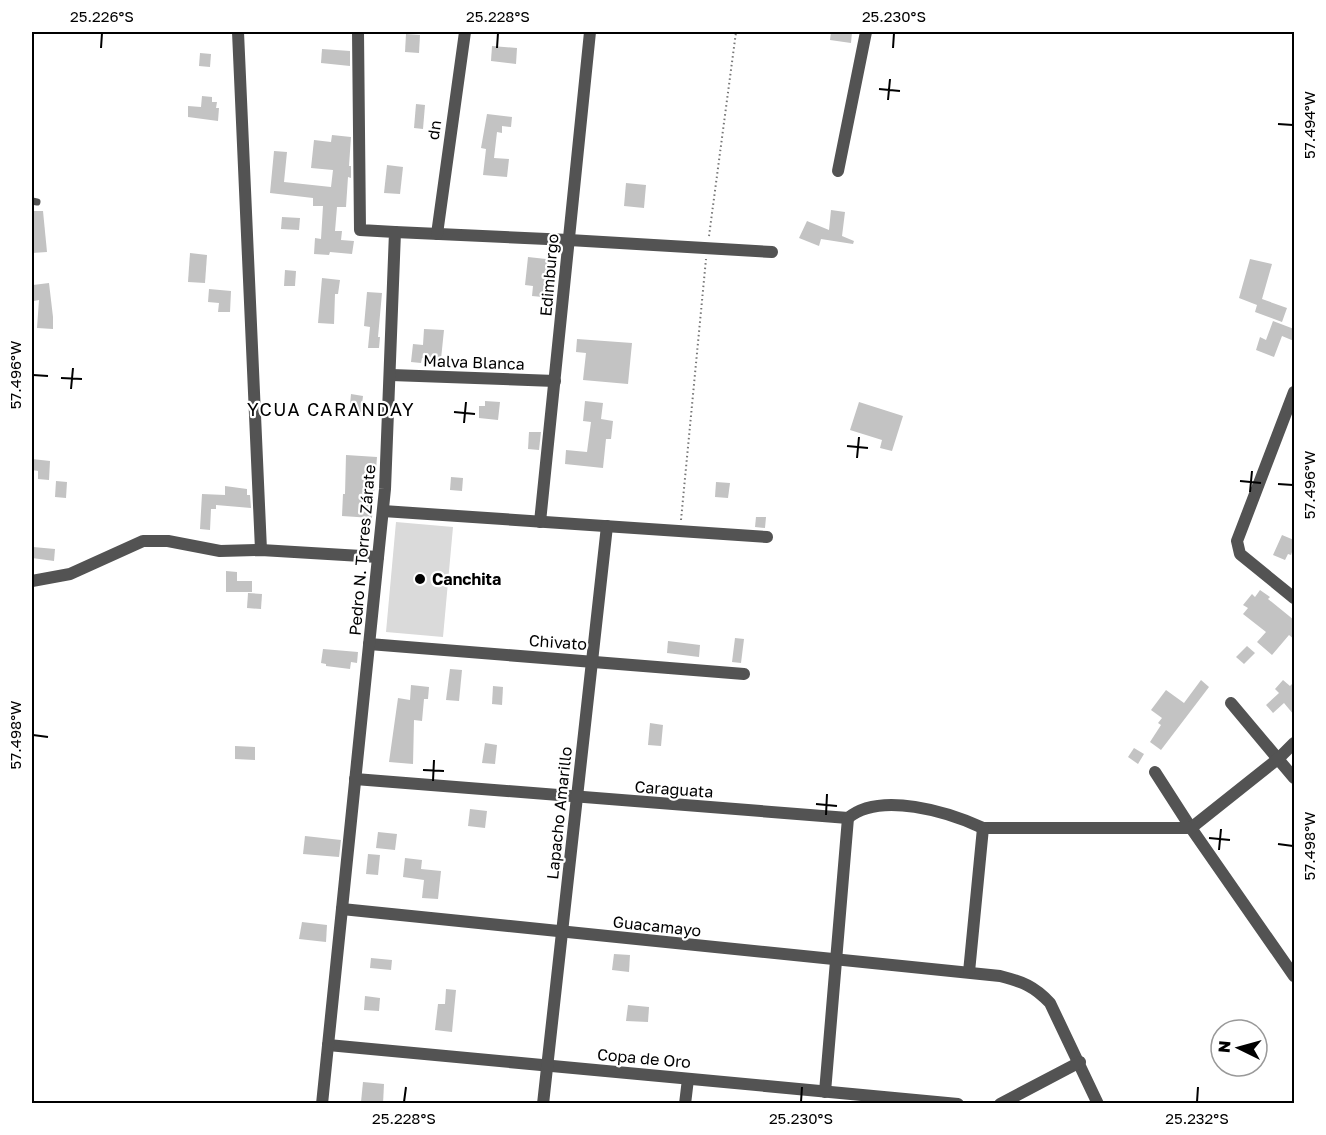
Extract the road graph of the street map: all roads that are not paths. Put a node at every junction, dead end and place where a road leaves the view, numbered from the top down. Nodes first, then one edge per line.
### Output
1 (238, 32) edge
2 (358, 32) edge
3 (465, 32) edge
4 (590, 32) edge
5 (866, 32) edge
6 (838, 171) dead end
7 (395, 232) junction
8 (437, 234) junction
9 (569, 240) junction
10 (772, 252) dead end
11 (391, 375) junction
12 (555, 381) junction
13 (1294, 392) edge
14 (383, 511) junction
15 (540, 522) junction
16 (607, 526) junction
17 (767, 537) dead end
18 (261, 550) junction
19 (378, 557) junction
20 (32, 582) edge
21 (1294, 598) edge
22 (369, 644) junction
23 (592, 661) junction
24 (744, 674) dead end
25 (1231, 703) dead end
26 (1294, 743) edge
27 (1280, 758) junction
28 (1155, 772) dead end
29 (1294, 778) edge
30 (356, 779) junction
31 (577, 798) junction
32 (848, 818) junction
33 (983, 828) junction
34 (1191, 828) junction
35 (342, 909) junction
36 (562, 933) junction
37 (836, 959) junction
38 (969, 972) junction
39 (1294, 976) edge
40 (328, 1045) junction
41 (1080, 1062) junction
42 (548, 1066) junction
43 (688, 1079) junction
44 (825, 1092) junction
45 (322, 1104) edge
46 (543, 1104) edge
47 (686, 1104) edge
48 (958, 1104) edge
49 (1000, 1104) edge
50 (1098, 1104) edge

1 - 18 street
2 - 7 street
3 - 8 street, dn
4 - 9 street, Edimburgo
5 - 6 street
7 - 8 street
7 - 11 street, Pedro N. Torres Zárate
8 - 9 street
9 - 10 street
9 - 12 street, Edimburgo
11 - 12 street, Malva Blanca
11 - 14 street, Pedro N. Torres Zárate
12 - 15 street, Edimburgo
13 - 21 street
14 - 15 street
14 - 19 street, Pedro N. Torres Zárate
15 - 16 street
16 - 17 street
16 - 23 street, Lapacho Amarillo
18 - 19 street
18 - 20 street
19 - 22 street, Pedro N. Torres Zárate
22 - 23 street, Chivato
22 - 30 street, Pedro N. Torres Zárate
23 - 24 street, Chivato
23 - 31 street, Lapacho Amarillo
25 - 27 street
26 - 27 street
27 - 29 street
27 - 34 street
28 - 34 street
30 - 31 street, Caraguata
30 - 35 street, Pedro N. Torres Zárate
31 - 32 street, Caraguata
31 - 36 street, Lapacho Amarillo
32 - 33 street, Caraguata
32 - 37 street
33 - 34 street
33 - 38 street
34 - 39 street
35 - 36 street, Guacamayo
35 - 40 street, Pedro N. Torres Zárate
36 - 37 street, Guacamayo
36 - 42 street, Lapacho Amarillo
37 - 38 street, Guacamayo
37 - 44 street
38 - 41 street, Guacamayo
40 - 42 street, Copa de Oro
40 - 45 street, Pedro N. Torres Zárate
41 - 49 street
41 - 50 street, Guacamayo
42 - 43 street, Copa de Oro
42 - 46 street, Lapacho Amarillo
43 - 44 street, Copa de Oro
43 - 47 street
44 - 48 street, Copa de Oro

